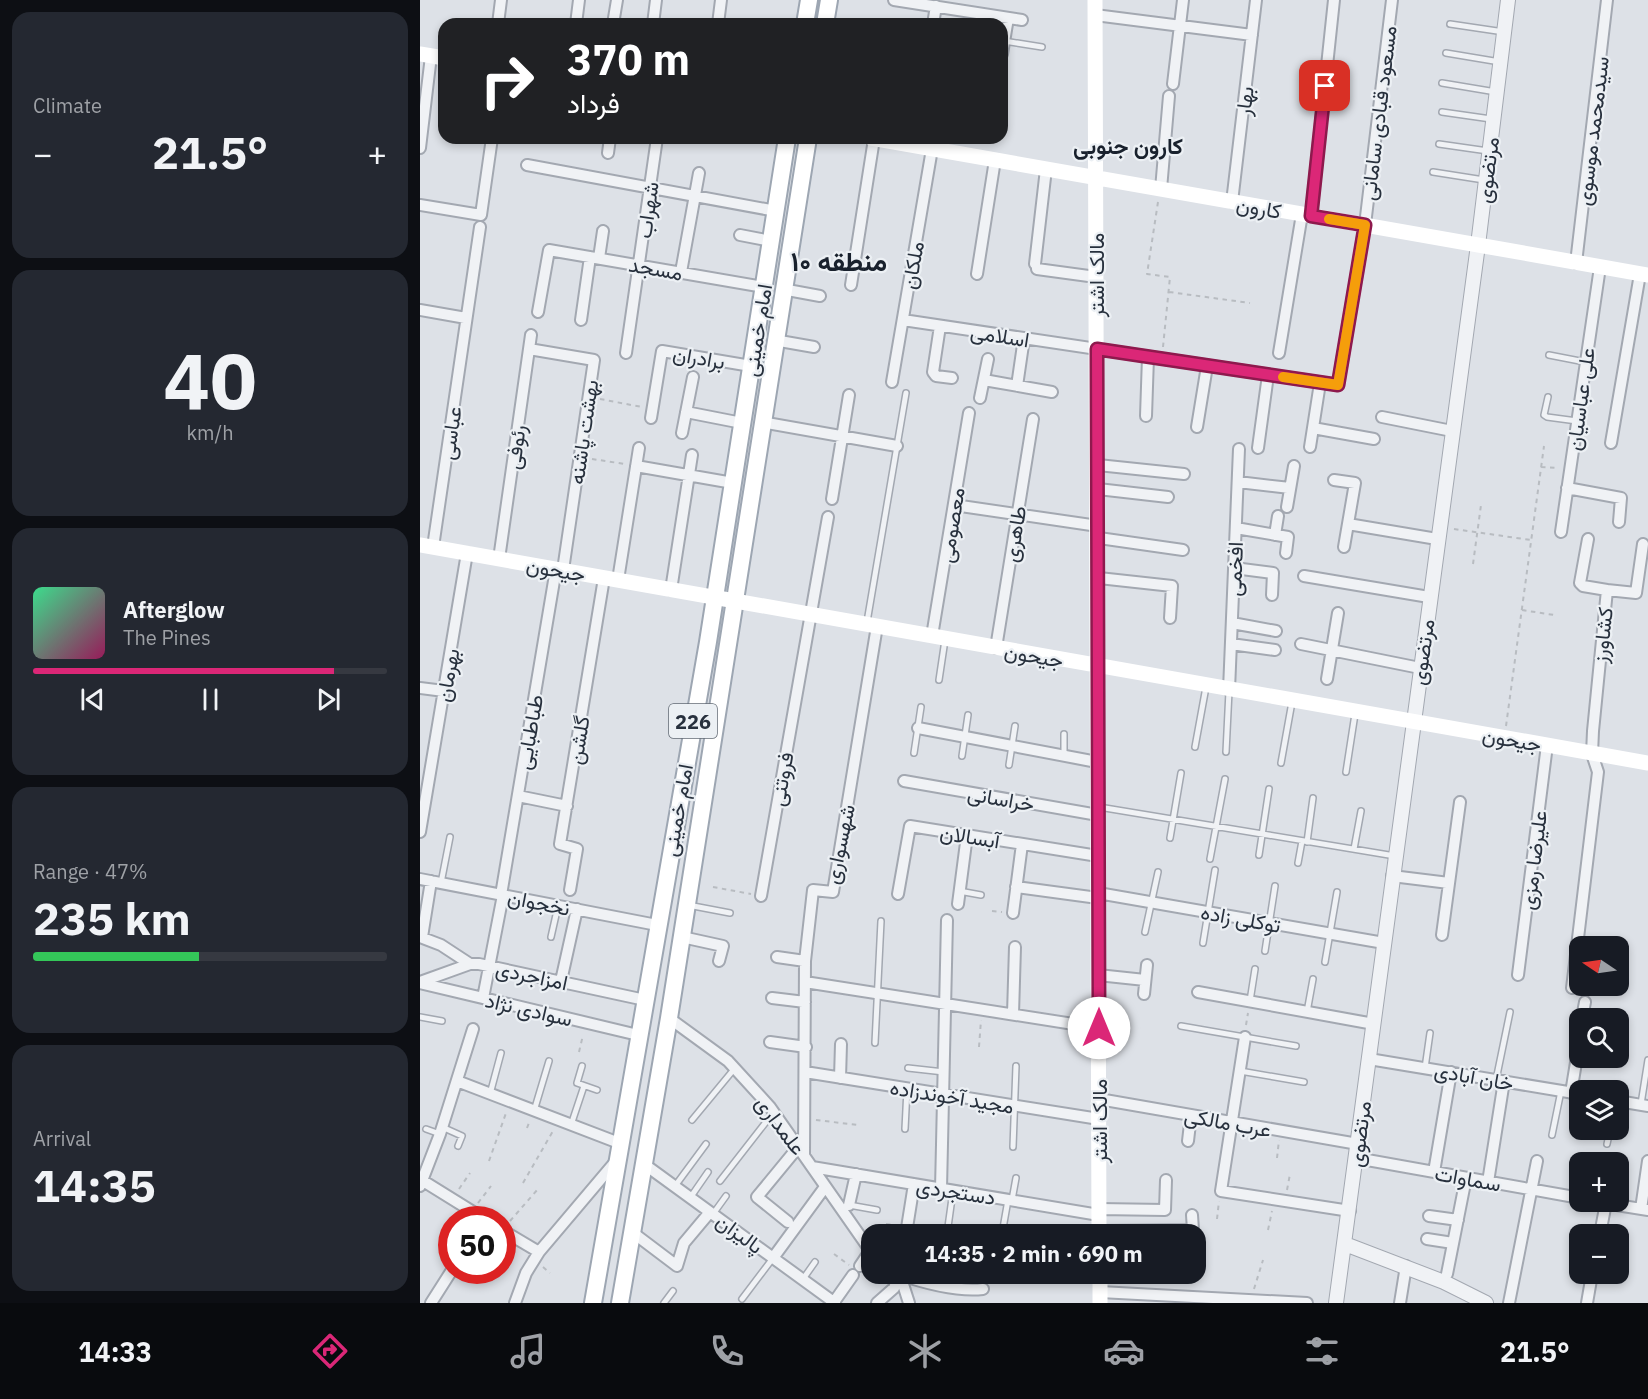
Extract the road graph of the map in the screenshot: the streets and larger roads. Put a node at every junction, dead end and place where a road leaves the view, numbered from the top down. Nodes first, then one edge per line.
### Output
1 (501, 0) edge
2 (579, 0) edge
3 (617, 0) edge
4 (656, 0) edge
5 (722, 0) edge
6 (809, 0) edge
7 (829, 0) edge
8 (894, 0) edge
9 (1183, 0) edge
10 (1256, 0) edge
11 (1334, 0) edge
12 (1392, 0) edge
13 (1507, 0) edge
14 (1607, 0) edge
15 (936, 6) junction
16 (1095, 8) edge
17 (499, 18) edge
18 (577, 18) edge
19 (614, 18) edge
20 (654, 18) edge
21 (719, 18) edge
22 (806, 18) edge
23 (826, 18) edge
24 (934, 18) edge
25 (1008, 18) joint
26 (1022, 20) dead end
27 (1180, 26) junction
28 (1252, 34) junction
29 (432, 56) edge
30 (1173, 84) dead end
31 (1169, 96) dead end
32 (491, 144) edge
33 (609, 144) edge
34 (656, 144) edge
35 (786, 144) edge
36 (807, 144) edge
37 (871, 144) edge
38 (920, 144) edge
39 (420, 148) edge
40 (932, 149) junction
41 (608, 153) dead end
42 (995, 160) junction
43 (527, 165) dead end
44 (1046, 169) junction
45 (699, 172) dead end
46 (1097, 178) junction
47 (650, 188) junction
48 (1161, 189) junction
49 (694, 196) junction
50 (1232, 202) junction
51 (420, 205) edge
52 (776, 211) junction
53 (1307, 215) junction
54 (480, 221) junction
55 (1365, 225) junction
56 (603, 231) dead end
57 (740, 235) dead end
58 (771, 241) junction
59 (1478, 245) junction
60 (594, 257) junction
61 (1576, 263) junction
62 (639, 265) junction
63 (1600, 267) junction
64 (681, 272) junction
65 (977, 274) dead end
66 (1644, 275) edge
67 (1096, 277) junction
68 (851, 285) dead end
69 (764, 287) junction
70 (782, 289) junction
71 (820, 296) dead end
72 (420, 310) edge
73 (538, 312) dead end
74 (466, 318) junction
75 (581, 320) dead end
76 (903, 320) junction
77 (940, 326) junction
78 (531, 335) dead end
79 (1024, 338) junction
80 (774, 340) junction
81 (814, 347) dead end
82 (529, 349) junction
83 (1097, 349) junction
84 (626, 353) dead end
85 (1279, 353) dead end
86 (1148, 357) junction
87 (988, 359) dead end
88 (751, 366) junction
89 (1207, 366) junction
90 (1268, 375) junction
91 (693, 377) dead end
92 (952, 378) dead end
93 (984, 381) junction
94 (892, 382) dead end
95 (1320, 383) junction
96 (1338, 385) joint
97 (1017, 386) junction
98 (1052, 393) dead end
99 (849, 395) dead end
100 (980, 398) dead end
101 (686, 412) junction
102 (969, 413) dead end
103 (652, 414) road end
104 (1146, 416) dead end
105 (1382, 417) dead end
106 (1033, 419) dead end
107 (761, 422) junction
108 (742, 423) junction
109 (1197, 427) dead end
110 (1313, 428) junction
111 (1452, 431) junction
112 (682, 433) dead end
113 (841, 437) junction
114 (1374, 439) dead end
115 (1611, 443) dead end
116 (897, 446) road end
117 (1310, 447) dead end
118 (639, 448) dead end
119 (1258, 448) dead end
120 (1239, 449) dead end
121 (692, 455) dead end
122 (1098, 465) junction
123 (636, 466) junction
124 (1294, 466) dead end
125 (1184, 474) dead end
126 (689, 475) junction
127 (1334, 480) dead end
128 (1238, 482) junction
129 (733, 483) junction
130 (1290, 488) junction
131 (1567, 488) junction
132 (1098, 489) junction
133 (1168, 497) dead end
134 (832, 499) dead end
135 (954, 505) junction
136 (1287, 507) dead end
137 (1017, 516) junction
138 (1278, 516) dead end
139 (828, 518) dead end
140 (1619, 522) dead end
141 (1348, 524) junction
142 (1236, 528) junction
143 (1098, 532) junction
144 (1561, 532) dead end
145 (1438, 533) junction
146 (1275, 535) junction
147 (1588, 539) dead end
148 (1643, 544) dead end
149 (427, 546) edge
150 (1344, 546) dead end
151 (1183, 550) dead end
152 (467, 553) junction
153 (1286, 553) dead end
154 (499, 559) junction
155 (1234, 568) junction
156 (559, 570) junction
157 (1304, 576) dead end
158 (1099, 578) junction
159 (611, 579) junction
160 (671, 590) junction
161 (1607, 590) junction
162 (1272, 595) dead end
163 (1429, 597) junction
164 (715, 598) junction
165 (735, 601) junction
166 (1338, 613) dead end
167 (809, 614) junction
168 (1170, 618) dead end
169 (1232, 623) junction
170 (872, 626) junction
171 (1276, 631) dead end
172 (939, 638) junction
173 (1231, 644) junction
174 (1301, 644) dead end
175 (996, 648) junction
176 (1275, 650) dead end
177 (1331, 650) junction
178 (706, 652) junction
179 (726, 656) junction
180 (1097, 666) junction
181 (1420, 668) junction
182 (1327, 679) dead end
183 (420, 687) edge
184 (1229, 690) junction
185 (444, 691) junction
186 (1412, 722) junction
187 (918, 728) road end
188 (1547, 746) junction
189 (1592, 753) junction
190 (1097, 762) junction
191 (1648, 763) edge
192 (904, 781) dead end
193 (518, 796) junction
194 (1460, 802) dead end
195 (567, 806) junction
196 (1098, 811) junction
197 (420, 832) edge
198 (967, 836) junction
199 (1022, 844) junction
200 (1098, 856) junction
201 (1392, 876) junction
202 (431, 881) edge
203 (1449, 883) junction
204 (1016, 887) junction
205 (570, 890) dead end
206 (898, 894) dead end
207 (502, 895) junction
208 (1098, 895) junction
209 (760, 896) road end
210 (958, 904) dead end
211 (576, 909) junction
212 (1013, 914) dead end
213 (947, 920) dead end
214 (657, 925) junction
215 (1442, 935) dead end
216 (1578, 936) edge
217 (421, 937) edge
218 (682, 937) junction
219 (1384, 944) junction
220 (1015, 947) dead end
221 (777, 957) dead end
222 (719, 961) dead end
223 (805, 961) junction
224 (471, 964) junction
225 (1147, 965) dead end
226 (490, 966) junction
227 (1098, 975) junction
228 (1518, 975) dead end
229 (1145, 980) junction
230 (561, 981) junction
231 (420, 982) edge
232 (805, 982) junction
233 (1198, 992) dead end
234 (1144, 994) dead end
235 (483, 998) junction
236 (772, 998) dead end
237 (645, 1000) junction
238 (805, 1002) junction
239 (1585, 1002) dead end
240 (945, 1004) junction
241 (1585, 1008) edge
242 (1013, 1014) junction
243 (669, 1018) junction
244 (1374, 1024) junction
245 (1099, 1028) junction
246 (473, 1029) dead end
247 (638, 1035) junction
248 (1245, 1037) road end
249 (770, 1042) dead end
250 (841, 1044) dead end
251 (806, 1047) junction
252 (1369, 1059) junction
253 (805, 1072) junction
254 (1451, 1072) junction
255 (840, 1078) junction
256 (1500, 1081) junction
257 (457, 1082) junction
258 (1569, 1092) edge
259 (943, 1094) junction
260 (1099, 1099) junction
261 (1629, 1103) edge
262 (1644, 1105) edge
263 (1191, 1115) junction
264 (1099, 1119) junction
265 (1233, 1123) junction
266 (1188, 1141) dead end
267 (619, 1143) junction
268 (801, 1150) junction
269 (1357, 1151) junction
270 (616, 1160) junction
271 (1537, 1161) dead end
272 (1648, 1161) edge
273 (644, 1164) junction
274 (812, 1167) junction
275 (1434, 1172) junction
276 (856, 1174) junction
277 (1466, 1178) junction
278 (1166, 1180) dead end
279 (421, 1182) edge
280 (1488, 1182) junction
281 (914, 1184) junction
282 (825, 1187) junction
283 (941, 1189) junction
284 (1532, 1189) junction
285 (1569, 1196) edge
286 (849, 1205) road end
287 (464, 1206) edge
288 (1629, 1207) edge
289 (1644, 1210) edge
290 (1350, 1211) junction
291 (1099, 1212) junction
292 (712, 1213) junction
293 (1192, 1215) dead end
294 (1429, 1216) dead end
295 (1458, 1220) junction
296 (788, 1222) dead end
297 (908, 1224) edge
298 (1099, 1224) edge
299 (1193, 1224) edge
300 (632, 1232) junction
301 (516, 1238) edge
302 (861, 1238) edge
303 (1427, 1239) dead end
304 (1453, 1243) junction
305 (1345, 1244) junction
306 (539, 1252) junction
307 (773, 1258) junction
308 (861, 1265) edge
309 (1406, 1266) junction
310 (1447, 1274) dead end
311 (443, 1284) edge
312 (895, 1284) edge
313 (902, 1284) edge
314 (943, 1284) edge
315 (1590, 1284) edge
316 (983, 1288) dead end
317 (969, 1290) junction
318 (1100, 1298) edge
319 (623, 1301) edge
320 (1478, 1301) edge
321 (431, 1303) edge
322 (515, 1303) edge
323 (593, 1303) edge
324 (835, 1303) edge
325 (878, 1303) edge
326 (909, 1303) edge
327 (974, 1303) edge
328 (1307, 1303) edge
329 (1336, 1303) edge
330 (1400, 1303) edge
331 (1509, 1303) edge
332 (1587, 1303) edge

1 - 17 street
2 - 18 street
3 - 19 street
4 - 20 street
5 - 21 street
6 - 22 main road
7 - 23 main road
8 - 15 street
9 - 27 street
10 - 28 street, بهار
11 - 53 street
12 - 55 street, مسعود قبادی سامانی
13 - 59 street, مرتضوی
14 - 61 street, سیدمحمد موسوی
15 - 24 street
15 - 25 street
16 - 27 street
16 - 46 main road, مالک اشتر
25 - 26 street
27 - 28 street
27 - 30 street
28 - 50 street, بهار
29 - 39 street
31 - 48 street
32 - 54 street, عباسی
33 - 41 street
34 - 47 street, شهراب
35 - 52 main road, امام خمینی / 226
36 - 70 main road, امام خمینی / 226
37 - 68 street
38 - 40 main road, کارون
40 - 42 main road, کارون
40 - 76 street, ملکان
42 - 44 main road, کارون
42 - 65 street
43 - 47 street
44 - 46 main road, کارون
44 - 67 street
45 - 49 street
46 - 48 main road, کارون
46 - 67 main road, مالک اشتر
47 - 49 street
47 - 62 street, شهراب
48 - 50 main road, کارون
49 - 52 street
49 - 64 street
50 - 53 main road, کارون
51 - 54 street
52 - 58 main road, امام خمینی / 226
53 - 55 main road, کارون
53 - 85 street
54 - 74 street, عباسی
55 - 59 main road, کارون
55 - 96 street, مسعود قبادی سامانی
56 - 60 street
57 - 58 street
58 - 69 main road, امام خمینی / 226
59 - 61 main road, کارون
59 - 111 street, مرتضوی
60 - 62 street, مسجد
60 - 73 street, مسجد
60 - 75 street
61 - 63 main road, کارون
62 - 64 street, مسجد
62 - 84 street, شهراب
63 - 66 main road, کارون
63 - 131 street, علی عباسیان
64 - 69 street, مسجد
66 - 115 street
67 - 83 main road, مالک اشتر
69 - 88 main road, امام خمینی / 226
70 - 71 street
70 - 80 main road, امام خمینی / 226
72 - 74 street
74 - 149 street, عباسی
76 - 77 street, اسلامی
76 - 94 street, ملکان
77 - 79 street, اسلامی
77 - 92 street
78 - 82 street, رئوفی
79 - 83 street, اسلامی
79 - 97 street
80 - 81 street
80 - 107 main road, امام خمینی / 226
82 - 154 street, رئوفی
82 - 156 street, بهشت پاشنه
83 - 86 street, اسلامی
83 - 122 main road, مالک اشتر
86 - 89 street, اسلامی
86 - 104 street
87 - 93 street
88 - 103 street, برادران
88 - 108 main road, امام خمینی / 226
89 - 90 street, اسلامی
89 - 109 street
90 - 95 street, اسلامی
90 - 119 street
91 - 101 street
93 - 97 street
93 - 100 street
95 - 96 street, اسلامی
95 - 110 street
97 - 98 street
99 - 113 street
101 - 108 street
101 - 112 street
102 - 135 street, معصومی
105 - 111 street
106 - 137 street, طاهری
107 - 113 street
107 - 165 main road, امام خمینی / 226
108 - 129 main road, امام خمینی / 226
110 - 114 street
110 - 117 street
111 - 145 street, مرتضوی
113 - 116 street
113 - 134 street
118 - 123 street, گلشن
120 - 128 street, افخمی
121 - 126 street
122 - 125 street
122 - 132 main road, مالک اشتر
123 - 126 street
123 - 159 street, گلشن
124 - 130 street
126 - 129 street
126 - 160 street
127 - 141 street
128 - 130 street
128 - 142 street, افخمی
129 - 164 main road, امام خمینی / 226
130 - 136 street
131 - 140 street
131 - 144 street, علی عباسیان
132 - 133 street
132 - 143 main road, مالک اشتر
135 - 137 street
135 - 172 street, معصومی
137 - 143 street
137 - 175 street, طاهری
138 - 146 street
139 - 167 street, فروتنی
141 - 145 street
141 - 150 street
142 - 146 street
142 - 155 street, افخمی
143 - 151 street
143 - 158 main road, مالک اشتر
145 - 163 street, مرتضوی
146 - 153 street
147 - 161 street, کشاورز
148 - 161 street
149 - 152 main road, جیحون
152 - 154 main road, جیحون
152 - 185 street, بهرمان
154 - 156 main road, جیحون
155 - 162 street
155 - 169 street, افخمی
156 - 159 main road, جیحون
156 - 193 street, طباطبایی
157 - 163 street
158 - 168 street
158 - 180 main road, مالک اشتر
159 - 160 main road, جیحون
159 - 195 street, گلشن
160 - 164 main road, جیحون
161 - 189 street, کشاورز
163 - 181 street, مرتضوی
164 - 165 main road, جیحون
164 - 178 main road, امام خمینی / 226
165 - 167 main road, جیحون
165 - 179 main road, امام خمینی / 226
166 - 177 street
167 - 170 main road, جیحون
167 - 209 street, فروتنی
169 - 171 street
169 - 173 street, افخمی
170 - 172 main road, جیحون
170 - 223 street, شهسواری
172 - 175 main road, جیحون
173 - 176 street
173 - 184 street, افخمی
174 - 177 street
175 - 180 main road, جیحون
177 - 181 street
177 - 182 street
178 - 179 main road
178 - 214 main road, امام خمینی / 226
179 - 218 main road, امام خمینی / 226
180 - 184 main road, جیحون
180 - 190 main road, مالک اشتر
181 - 186 street, مرتضوی
183 - 185 street
184 - 186 main road, جیحون
185 - 197 street, بهرمان
186 - 188 main road, جیحون
186 - 201 street, مرتضوی
187 - 190 street
188 - 189 main road, جیحون
188 - 228 street, علیرضا رمزی
189 - 191 main road, جیحون
189 - 216 street, کشاورز
190 - 196 main road, مالک اشتر
192 - 196 street, خراسانی
193 - 195 street
193 - 207 street, طباطبایی
194 - 203 street
195 - 205 street, گلشن
196 - 200 main road, مالک اشتر
198 - 199 street, آبسالان
198 - 206 street, آبسالان
198 - 210 street
199 - 200 street, آبسالان
199 - 204 street
200 - 208 main road, مالک اشتر
201 - 203 street
201 - 219 street, مرتضوی
202 - 207 street, نخجوان
202 - 217 street
203 - 215 street
204 - 208 street, توکلی زاده
204 - 212 street
207 - 211 street, نخجوان
207 - 226 street, طباطبایی
208 - 219 street, توکلی زاده
208 - 227 main road, مالک اشتر
211 - 214 street, نخجوان
211 - 230 street
213 - 240 street
214 - 237 main road, امام خمینی / 226
217 - 224 street
218 - 222 street
218 - 243 main road, امام خمینی / 226
219 - 244 street, مرتضوی
220 - 242 street
221 - 223 street
223 - 232 street, شهسواری
224 - 226 street, امزاجردی
224 - 231 street, امزاجردی
225 - 229 street
226 - 230 street, امزاجردی
226 - 235 street, طباطبایی
227 - 229 street
227 - 245 main road, مالک اشتر
229 - 234 street
230 - 237 street, امزاجردی
231 - 235 street, سوادی نژاد
232 - 238 street, شهسواری
232 - 240 street
233 - 244 street
235 - 247 street, سوادی نژاد
236 - 238 street
237 - 247 main road, امام خمینی / 226
238 - 251 street, شهسواری
239 - 241 street
240 - 242 street
240 - 259 street
242 - 245 street
243 - 268 street, علمداری
243 - 273 main road, امام خمینی / 226
244 - 252 street, مرتضوی
245 - 260 main road, مالک اشتر
246 - 257 street
247 - 267 main road, امام خمینی / 226
248 - 265 street
249 - 251 street
250 - 255 street
251 - 253 street, شهسواری
252 - 254 street, خان آبادی
252 - 269 street, مرتضوی
253 - 255 street, مجید آخوندزاده
253 - 268 street, شهسواری
254 - 256 street, خان آبادی
254 - 275 street
255 - 259 street, مجید آخوندزاده
256 - 258 street, خان آبادی
256 - 280 street
257 - 267 street
257 - 279 street
259 - 264 street, مجید آخوندزاده
259 - 283 street
260 - 263 street, عرب مالکی
260 - 264 main road, مالک اشتر
261 - 262 street
263 - 265 street, عرب مالکی
263 - 266 street
264 - 291 main road, مالک اشتر
265 - 269 street, عرب مالکی
265 - 290 street
267 - 270 main road, امام خمینی / 226
268 - 274 street, علمداری
268 - 296 street
269 - 275 street, سماوات
269 - 290 street, مرتضوی
270 - 306 street
270 - 323 main road, امام خمینی / 226
271 - 284 street
272 - 289 street
273 - 292 street, پالیزان
273 - 300 main road, امام خمینی / 226
274 - 276 street, دستجردی
274 - 282 street, علمداری
275 - 277 street, سماوات
276 - 281 street, دستجردی
276 - 286 street
277 - 280 street, سماوات
277 - 295 street
278 - 291 street
279 - 287 street
280 - 284 street, سماوات
281 - 283 street, دستجردی
281 - 297 street
282 - 302 street, علمداری
282 - 307 street
283 - 291 street, دستجردی
284 - 285 street, سماوات
284 - 331 street
288 - 289 street
290 - 305 street, مرتضوی
291 - 298 main road, مالک اشتر
292 - 300 street
292 - 307 street, پالیزان
293 - 299 street
294 - 295 street
295 - 304 street
300 - 319 main road, امام خمینی / 226
301 - 306 street
303 - 304 street
304 - 310 street
305 - 309 street
305 - 329 street, مرتضوی
306 - 322 street
307 - 324 street, پالیزان
308 - 324 street
309 - 320 street
309 - 330 street
311 - 321 street
312 - 325 street
313 - 326 street
314 - 317 street
315 - 332 street
316 - 317 street
317 - 327 street
318 - 328 street

